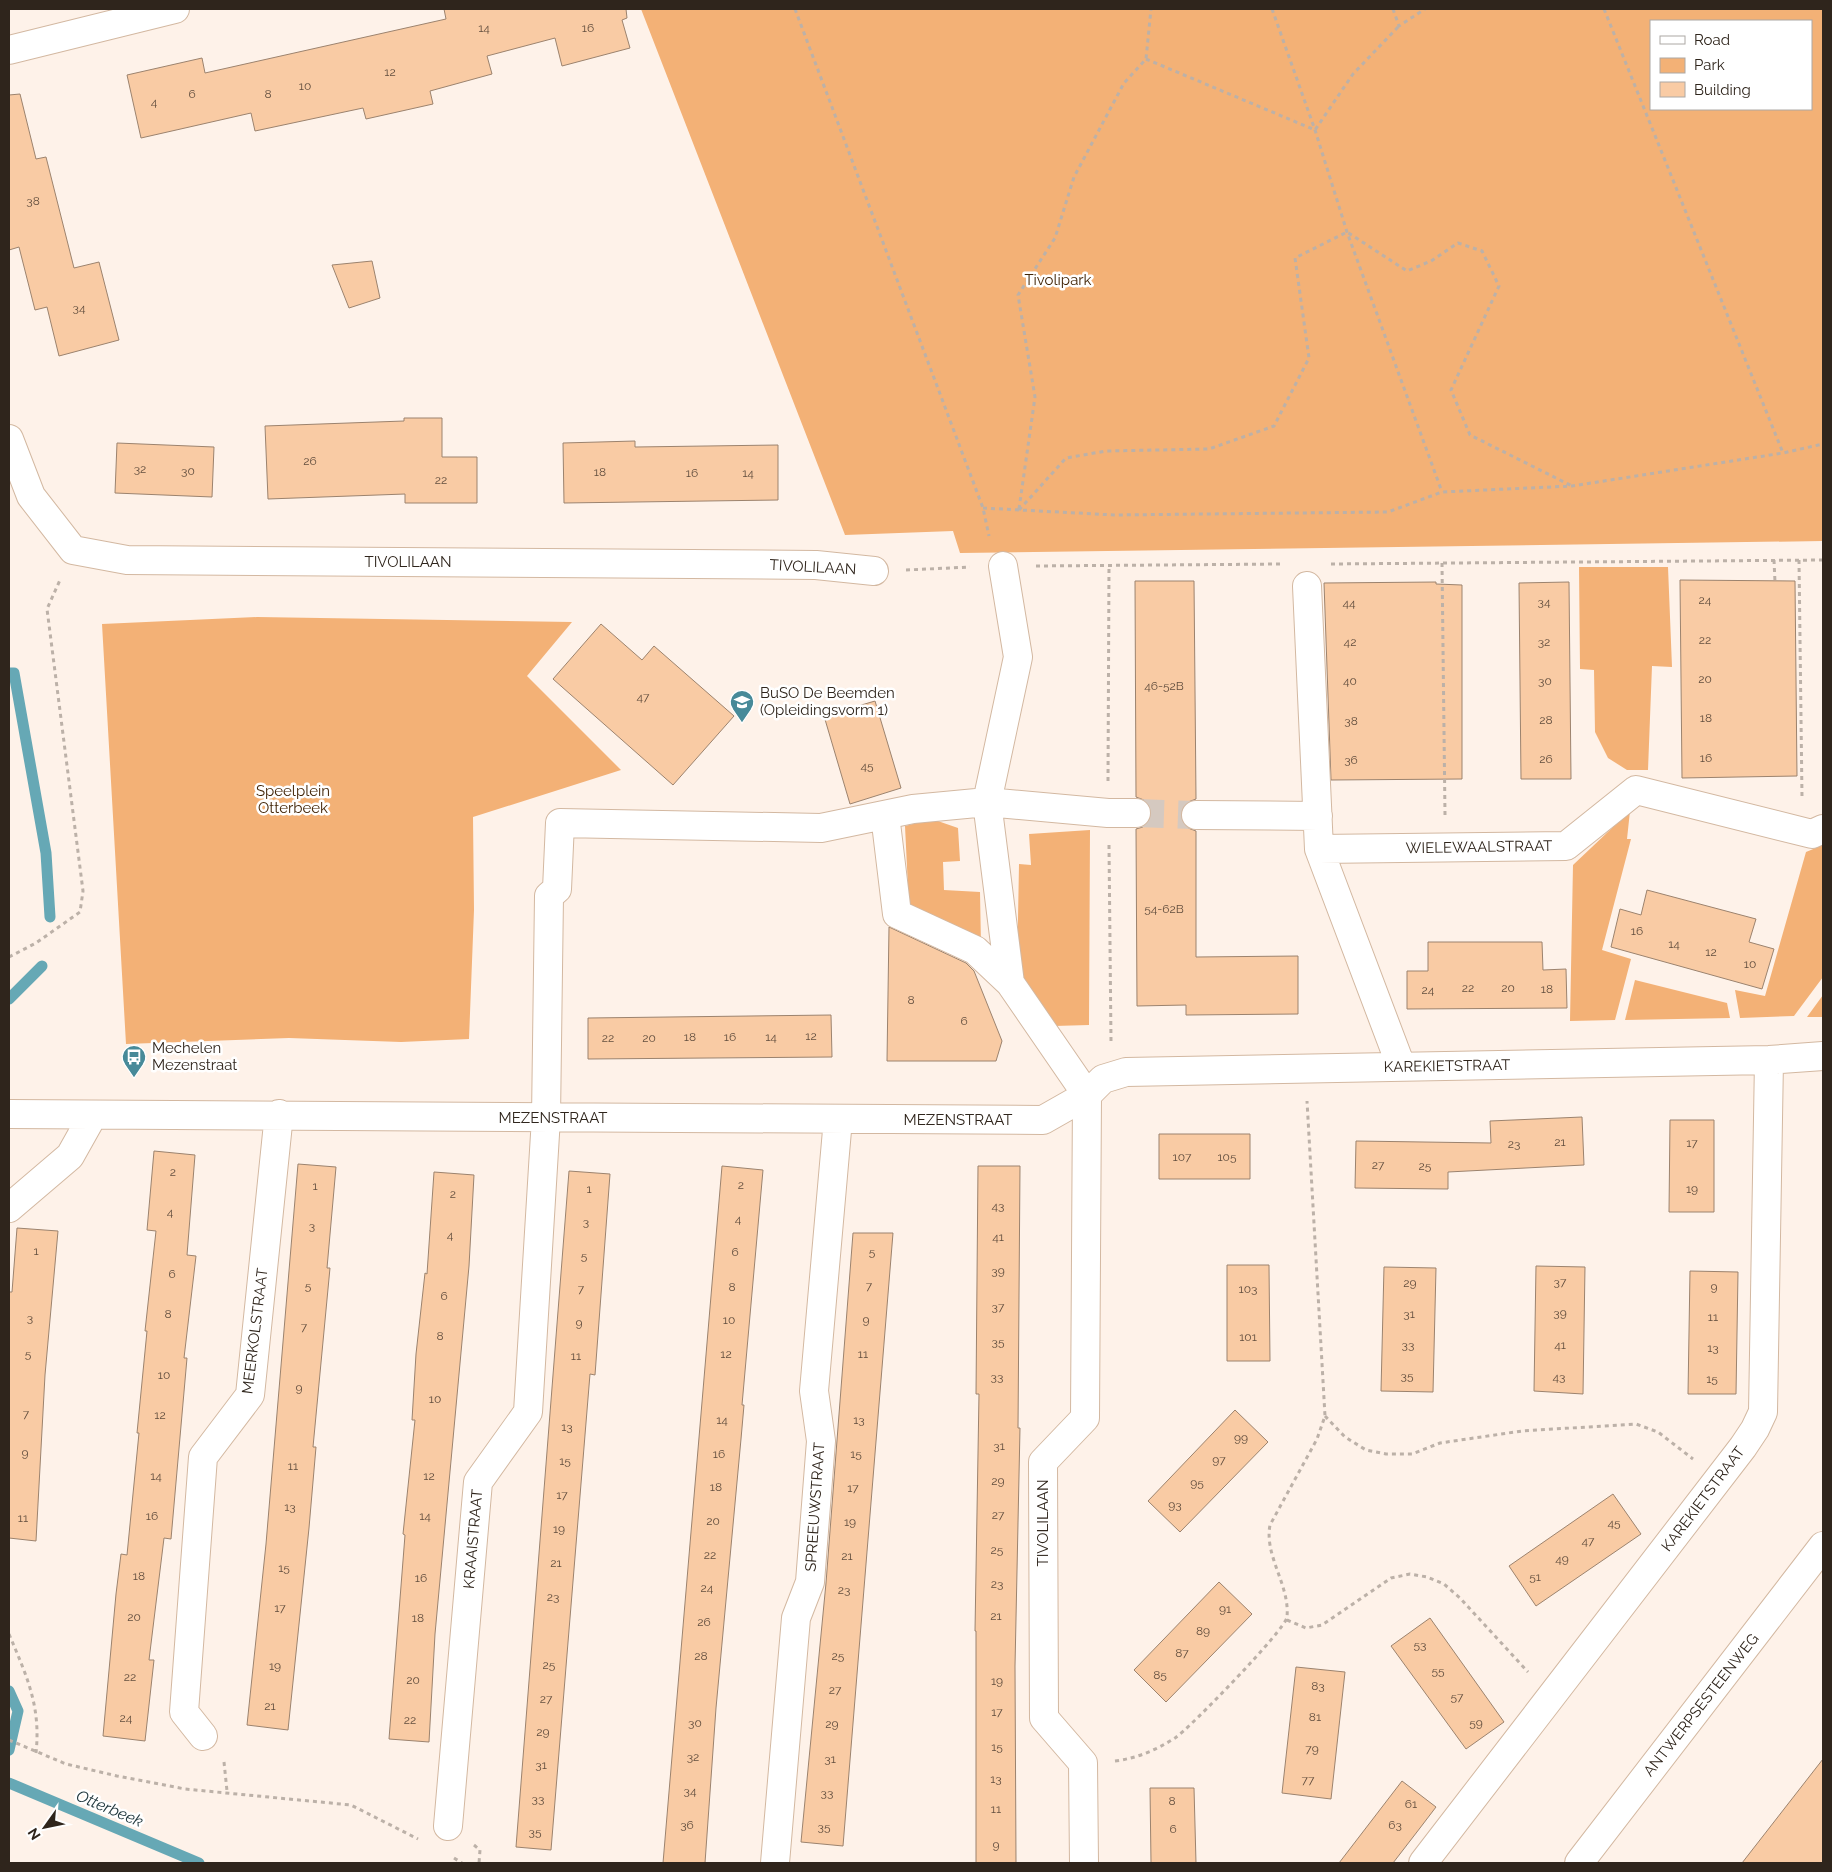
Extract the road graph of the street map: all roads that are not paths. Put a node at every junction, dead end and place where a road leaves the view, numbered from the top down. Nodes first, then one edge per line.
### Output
1 (175, 9) edge
2 (9, 50) edge
3 (9, 439) edge
4 (1003, 566) road end
5 (874, 571) road end
6 (1307, 586) dead end
7 (987, 802) junction
8 (1136, 813) tunnel mouth
9 (885, 815) junction
10 (1196, 816) tunnel mouth
11 (1318, 816) junction
12 (1813, 830) edge
13 (1319, 848) junction
14 (1010, 983) junction
15 (1823, 1056) edge
16 (1769, 1060) junction
17 (1401, 1066) junction
18 (1126, 1072) joint
19 (1087, 1095) junction
20 (9, 1114) edge
21 (279, 1114) junction
22 (93, 1115) junction
23 (546, 1118) junction
24 (838, 1119) junction
25 (9, 1208) edge
26 (1823, 1546) edge
27 (203, 1736) dead end
28 (448, 1826) dead end
29 (775, 1863) edge
30 (1084, 1863) edge
31 (1423, 1863) edge
32 (1579, 1863) edge

1 - 2 street
3 - 5 street, TIVOLILAAN
4 - 7 street
6 - 11 street
7 - 8 street
7 - 9 street
7 - 14 street
9 - 14 street
9 - 23 street, KRAAISTRAAT
10 - 11 street
11 - 13 street
12 - 13 street, WIELEWAALSTRAAT
13 - 17 street
14 - 19 street
15 - 16 street, KAREKIETSTRAAT
16 - 17 street, KAREKIETSTRAAT
16 - 31 street, KAREKIETSTRAAT
17 - 18 street, KAREKIETSTRAAT
18 - 19 street, MEZENSTRAAT
19 - 24 street, MEZENSTRAAT
19 - 30 street, TIVOLILAAN
20 - 22 street, MEZENSTRAAT
21 - 22 street, MEZENSTRAAT
21 - 23 street, MEZENSTRAAT
21 - 27 street, MEERKOLSTRAAT
22 - 25 street
23 - 24 street, MEZENSTRAAT
23 - 28 street, KRAAISTRAAT
24 - 29 street, SPREEUWSTRAAT
26 - 32 street, ANTWERPSESTEENWEG

